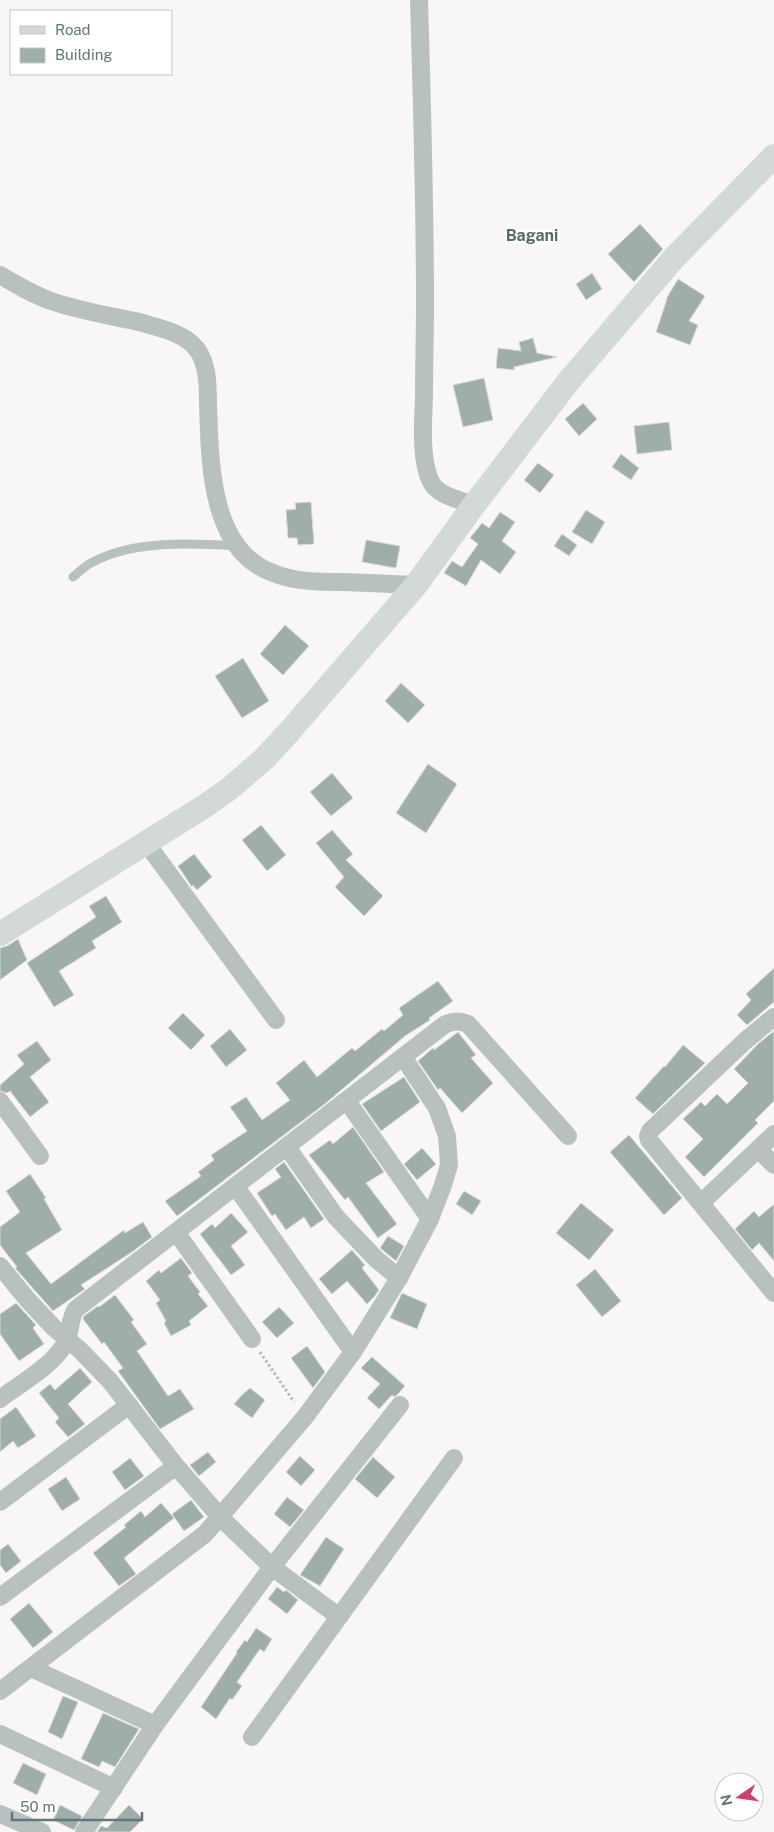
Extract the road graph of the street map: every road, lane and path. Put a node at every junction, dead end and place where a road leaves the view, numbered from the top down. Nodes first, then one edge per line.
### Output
1 (419, 0) edge
2 (774, 156) edge
3 (0, 274) edge
4 (474, 505) junction
5 (236, 546) junction
6 (73, 577) dead end
7 (416, 585) junction
8 (147, 844) junction
9 (0, 934) edge
10 (774, 1017) edge
11 (276, 1020) dead end
12 (403, 1057) junction
13 (0, 1101) edge
14 (346, 1101) junction
15 (774, 1134) edge
16 (568, 1136) dead end
17 (287, 1146) junction
18 (759, 1150) junction
19 (40, 1156) dead end
20 (774, 1165) edge
21 (236, 1186) junction
22 (701, 1203) junction
23 (430, 1219) junction
24 (176, 1232) junction
25 (0, 1266) edge
26 (399, 1278) junction
27 (774, 1293) edge
28 (252, 1339) joint
29 (67, 1340) junction
30 (353, 1352) junction
31 (0, 1399) edge
32 (129, 1405) junction
33 (400, 1405) dead end
34 (305, 1417) junction
35 (454, 1458) dead end
36 (176, 1466) junction
37 (0, 1502) edge
38 (220, 1518) junction
39 (272, 1567) junction
40 (0, 1597) edge
41 (338, 1616) junction
42 (31, 1668) junction
43 (0, 1691) edge
44 (155, 1725) junction
45 (0, 1734) edge
46 (252, 1737) dead end
47 (114, 1788) junction
48 (0, 1814) edge
49 (42, 1832) edge
50 (84, 1832) edge

1 - 4 street
2 - 4 street
3 - 5 street
4 - 7 street
5 - 6 lane
5 - 7 street
7 - 8 street
8 - 9 street
8 - 11 street
10 - 22 street
12 - 14 street
12 - 16 street
12 - 23 street
13 - 19 street
14 - 17 street
14 - 23 street
15 - 18 street
17 - 21 street
17 - 26 street
18 - 20 street
18 - 22 street
21 - 24 street
21 - 30 street
22 - 27 street
23 - 26 street
24 - 28 street
24 - 29 street
25 - 29 street
26 - 30 street
28 - 34 path
29 - 31 street
29 - 32 street
30 - 34 street
32 - 36 street
32 - 37 street
33 - 39 street
34 - 38 street
35 - 41 street
36 - 38 street
36 - 40 street
38 - 39 street
38 - 42 street
39 - 41 street
39 - 44 street
41 - 46 street
42 - 43 street
42 - 44 street
44 - 47 street
45 - 47 street
47 - 50 street
48 - 49 street

